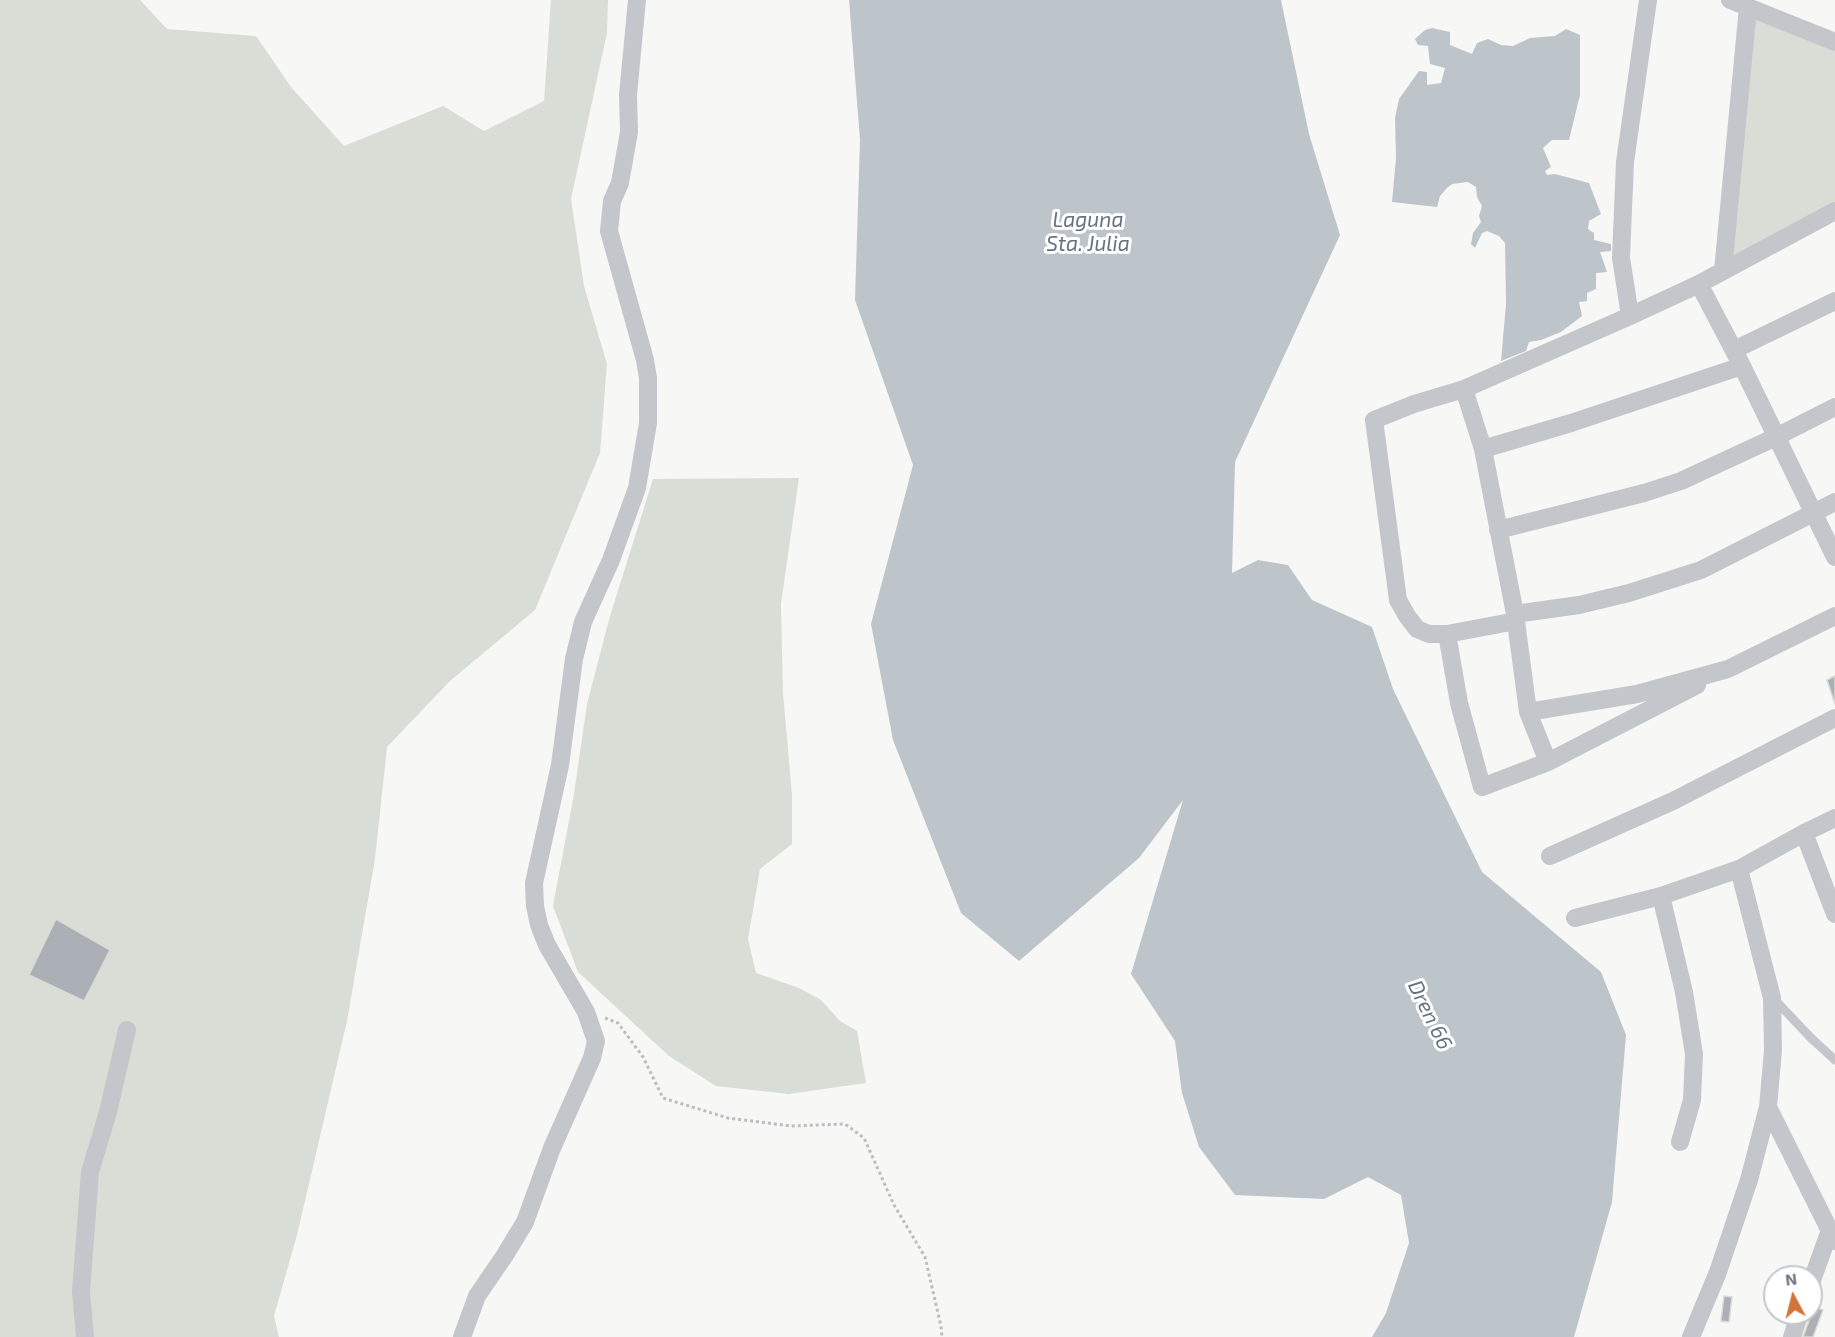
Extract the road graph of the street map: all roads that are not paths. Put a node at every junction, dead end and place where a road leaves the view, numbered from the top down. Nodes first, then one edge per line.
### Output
1 (637, 0) edge
2 (1648, 0) edge
3 (1730, 0) edge
4 (1748, 7) junction
5 (1835, 42) edge
6 (1835, 210) edge
7 (1723, 271) junction
8 (1699, 284) junction
9 (1835, 301) edge
10 (1630, 316) junction
11 (1738, 358) junction
12 (1464, 389) junction
13 (1835, 407) edge
14 (1776, 437) junction
15 (1483, 449) junction
16 (1835, 502) edge
17 (1814, 513) junction
18 (1498, 530) junction
19 (1835, 557) edge
20 (1835, 616) edge
21 (1515, 617) junction
22 (1447, 634) junction
23 (1728, 669) junction
24 (1528, 712) junction
25 (1835, 718) edge
26 (1548, 762) junction
27 (1835, 818) edge
28 (1804, 833) junction
29 (1550, 856) dead end
30 (1739, 869) junction
31 (1661, 896) junction
32 (1835, 914) edge
33 (1575, 918) dead end
34 (1772, 998) junction
35 (127, 1030) dead end
36 (1835, 1060) edge
37 (1768, 1107) junction
38 (1680, 1142) dead end
39 (1832, 1236) edge
40 (1819, 1265) edge
41 (85, 1337) edge
42 (462, 1337) edge
43 (1690, 1337) edge

1 - 42 street
2 - 10 street
3 - 4 street
4 - 5 street
4 - 7 street
6 - 7 street
7 - 8 street
8 - 10 street
8 - 11 street
9 - 11 street
10 - 12 street
11 - 14 street
11 - 15 street
12 - 15 street
12 - 22 street
13 - 14 street
14 - 17 street
14 - 18 street
15 - 18 street
16 - 17 street
17 - 19 street
17 - 21 street
18 - 21 street
20 - 23 street
21 - 22 street
21 - 24 street
22 - 26 street
23 - 24 street
23 - 26 street
24 - 26 street
25 - 29 street
27 - 28 street
28 - 30 street
28 - 32 street
30 - 31 street
30 - 34 street
31 - 33 street
31 - 38 street
34 - 36 lane
34 - 37 street
35 - 41 street
37 - 39 street
37 - 43 street
39 - 40 street

